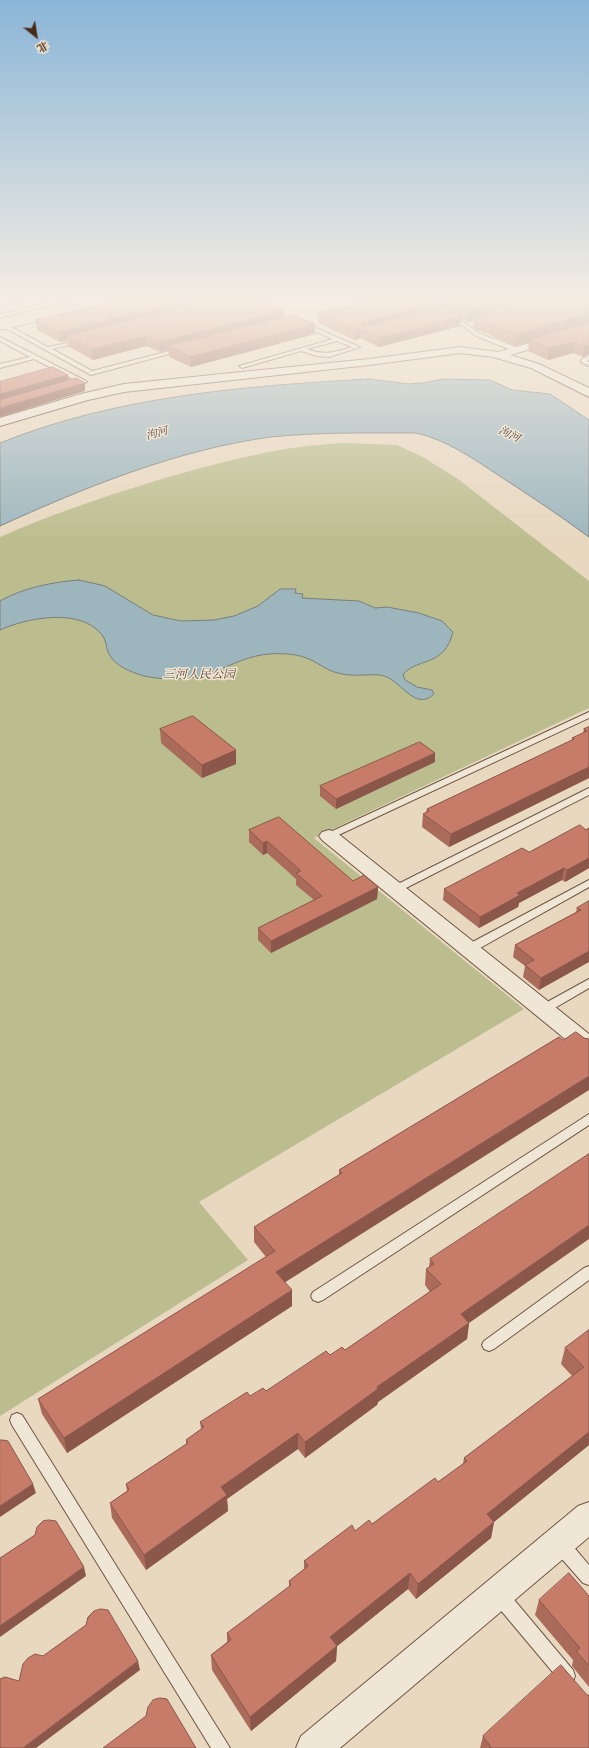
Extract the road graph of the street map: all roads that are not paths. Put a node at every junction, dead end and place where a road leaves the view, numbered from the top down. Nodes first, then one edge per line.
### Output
1 (81, 381) edge
2 (194, 381) edge
3 (565, 381) edge
4 (61, 388) edge
5 (589, 392) edge
6 (0, 422) edge
7 (589, 715) edge
8 (589, 791) edge
9 (329, 836) joint
10 (589, 883) edge
11 (396, 889) junction
12 (469, 949) junction
13 (589, 983) edge
14 (544, 1009) junction
15 (589, 1046) edge
16 (589, 1119) edge
17 (589, 1272) edge
18 (318, 1296) dead end
19 (489, 1345) dead end
20 (16, 1420) dead end
21 (589, 1517) edge
22 (559, 1543) junction
23 (589, 1577) edge
24 (498, 1594) junction
25 (579, 1690) edge
26 (221, 1748) edge
27 (313, 1748) edge

1 - 4 lane
2 - 6 street
3 - 5 street
7 - 9 lane
8 - 11 lane
9 - 11 street
10 - 12 lane
11 - 12 street
12 - 14 street
13 - 14 lane
14 - 15 street
16 - 18 lane
17 - 19 lane
20 - 26 lane
21 - 22 street
22 - 23 lane
22 - 24 street
24 - 25 lane
24 - 27 street

